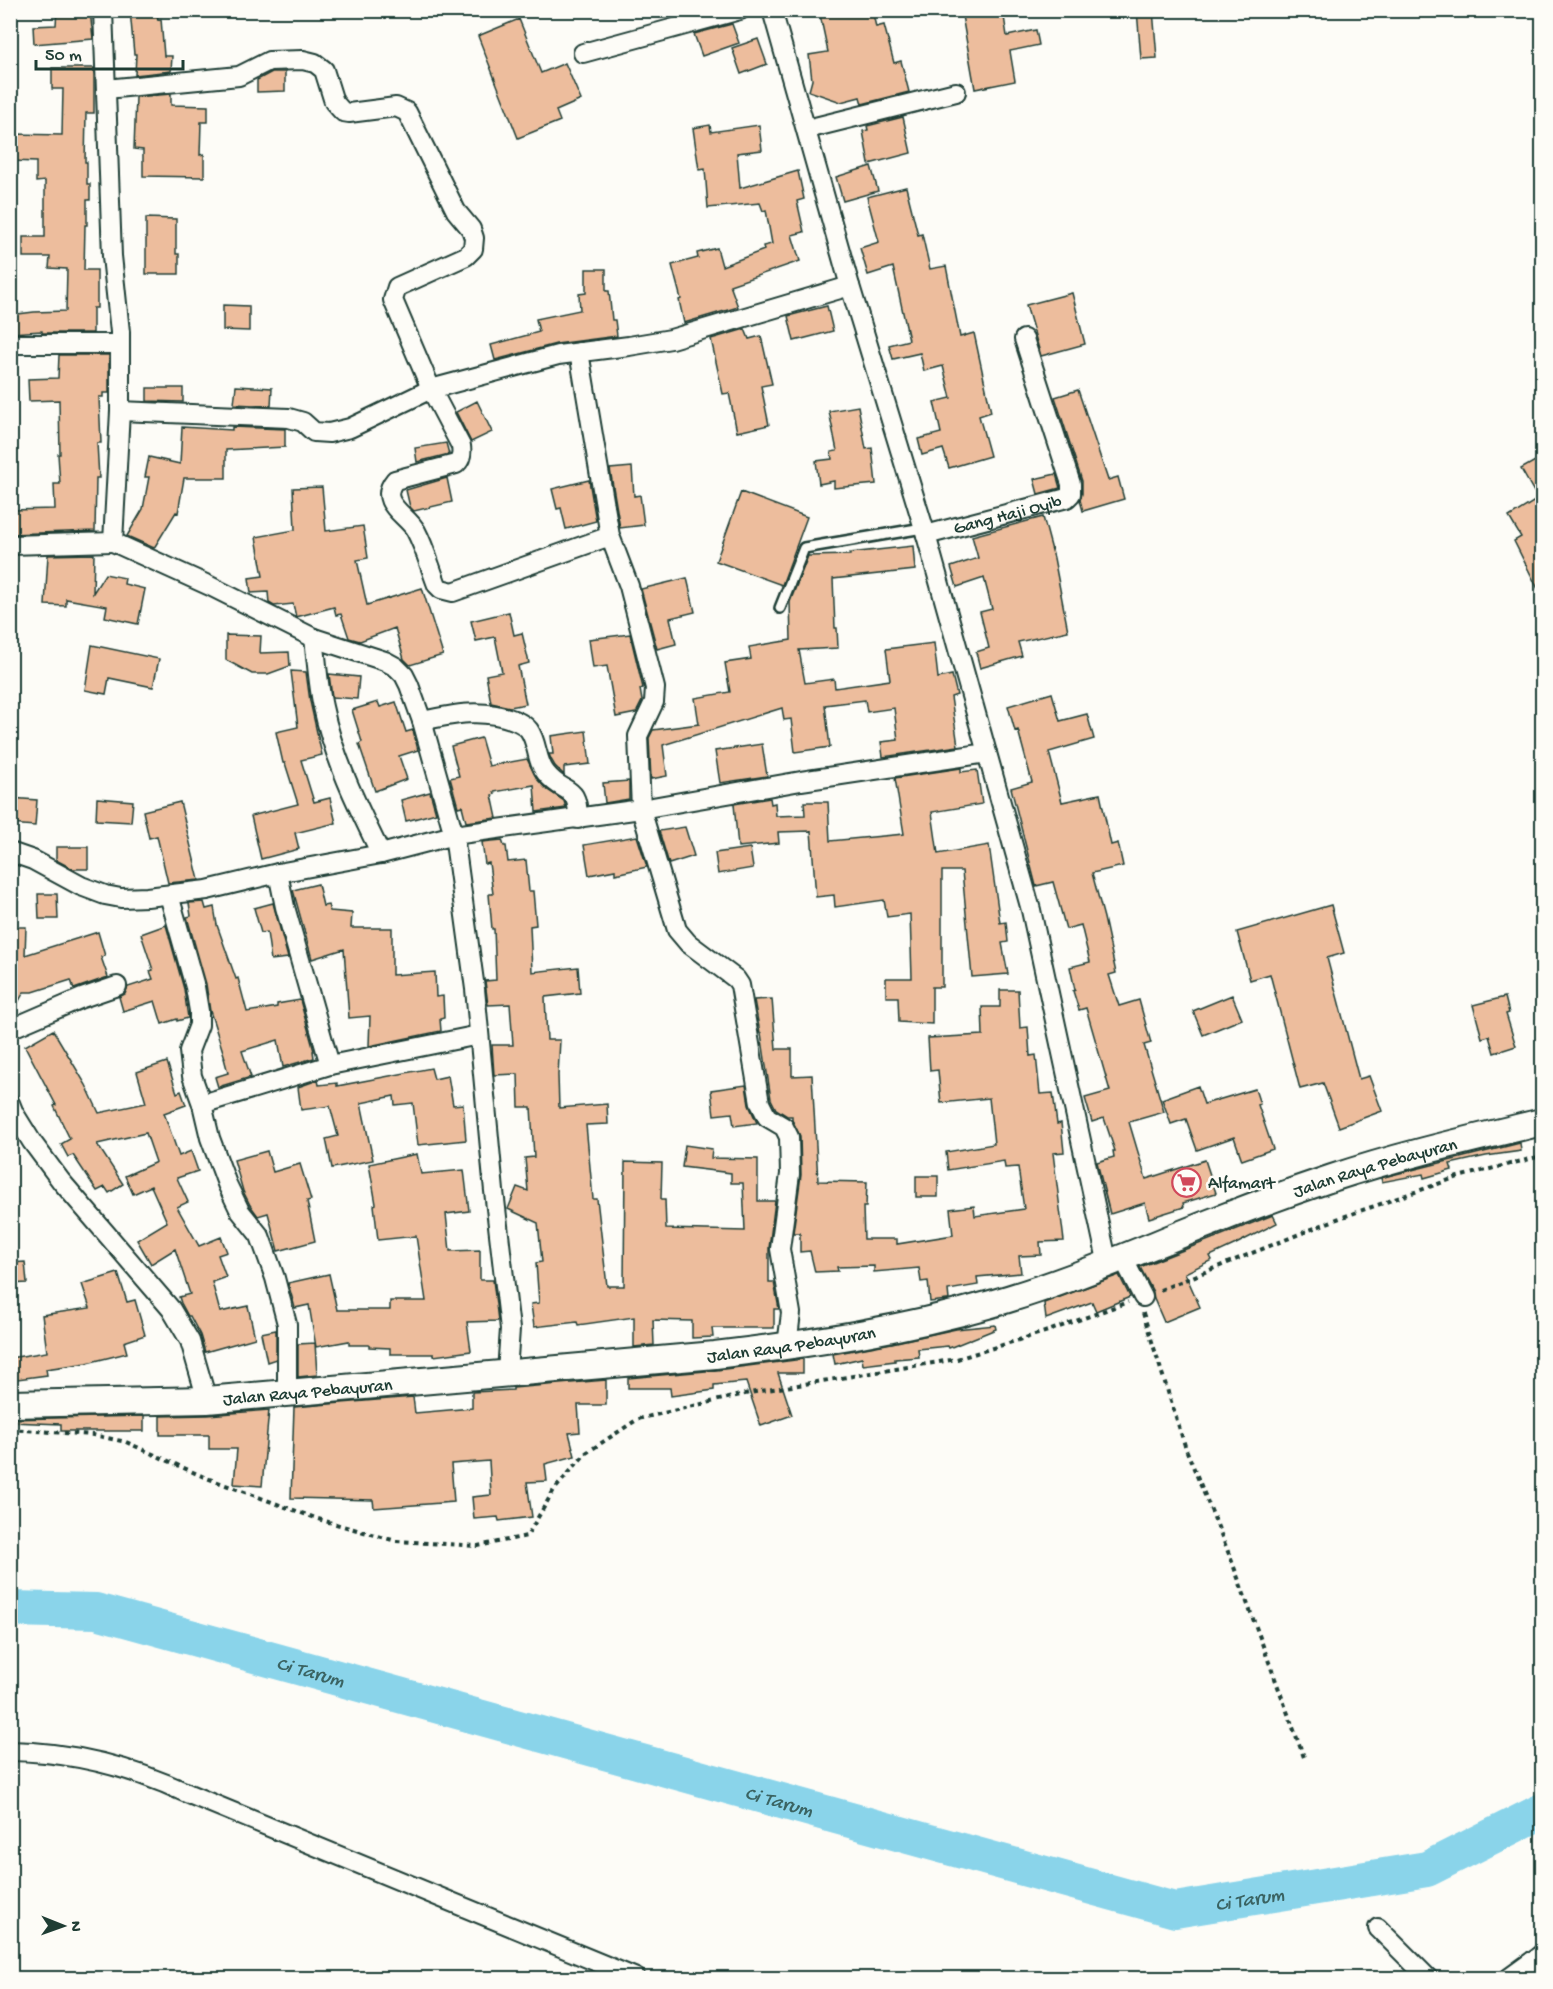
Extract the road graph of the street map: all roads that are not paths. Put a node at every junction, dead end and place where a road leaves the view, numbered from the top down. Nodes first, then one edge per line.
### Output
1 (103, 10) edge
2 (740, 10) edge
3 (772, 10) edge
4 (583, 53) dead end
5 (106, 89) junction
6 (956, 92) dead end
7 (807, 129) junction
8 (850, 286) junction
9 (1024, 339) dead end
10 (10, 344) edge
11 (120, 344) junction
12 (579, 352) junction
13 (431, 389) junction
14 (120, 411) junction
15 (925, 532) junction
16 (610, 536) junction
17 (113, 542) junction
18 (10, 544) edge
19 (780, 608) dead end
20 (314, 638) junction
21 (422, 721) junction
22 (987, 753) junction
23 (641, 809) junction
24 (578, 819) junction
25 (454, 835) junction
26 (10, 852) edge
27 (381, 854) junction
28 (278, 873) junction
29 (169, 895) junction
30 (117, 986) dead end
31 (10, 1029) edge
32 (479, 1035) junction
33 (330, 1065) junction
34 (10, 1103) edge
35 (202, 1104) junction
36 (1542, 1122) edge
37 (1115, 1262) junction
38 (1140, 1298) road end
39 (787, 1346) junction
40 (507, 1372) junction
41 (287, 1392) junction
42 (207, 1400) junction
43 (10, 1404) edge
44 (10, 1751) edge
45 (1378, 1928) dead end
46 (1542, 1954) edge
47 (636, 1978) edge
48 (1428, 1978) edge
49 (1509, 1978) edge

1 - 5 street
2 - 4 street
3 - 7 street
5 - 11 street
5 - 13 street
6 - 7 street
7 - 8 street
8 - 12 street
8 - 15 street
9 - 15 street, Gang Haji Oyib
10 - 11 street
11 - 14 street
12 - 13 street
12 - 16 street
13 - 14 street
13 - 16 street
14 - 17 street
15 - 19 lane
15 - 22 street
16 - 23 street
17 - 18 street
17 - 20 street
20 - 21 street
20 - 27 street
21 - 24 street
21 - 25 street
22 - 23 street
22 - 37 street
23 - 24 street
23 - 39 street
24 - 25 street
25 - 27 street
25 - 32 street
26 - 29 street
27 - 28 street
28 - 29 street
28 - 33 street
29 - 35 street
30 - 31 street
32 - 33 street
32 - 40 street
33 - 35 street
34 - 42 street
35 - 41 street
36 - 37 main road, Jalan Raya Pebayuran
37 - 38 street
37 - 39 main road, Jalan Raya Pebayuran
39 - 40 main road, Jalan Raya Pebayuran
40 - 41 main road, Jalan Raya Pebayuran
41 - 42 main road, Jalan Raya Pebayuran
42 - 43 main road, Jalan Raya Pebayuran
44 - 47 street
45 - 48 street
46 - 49 street

